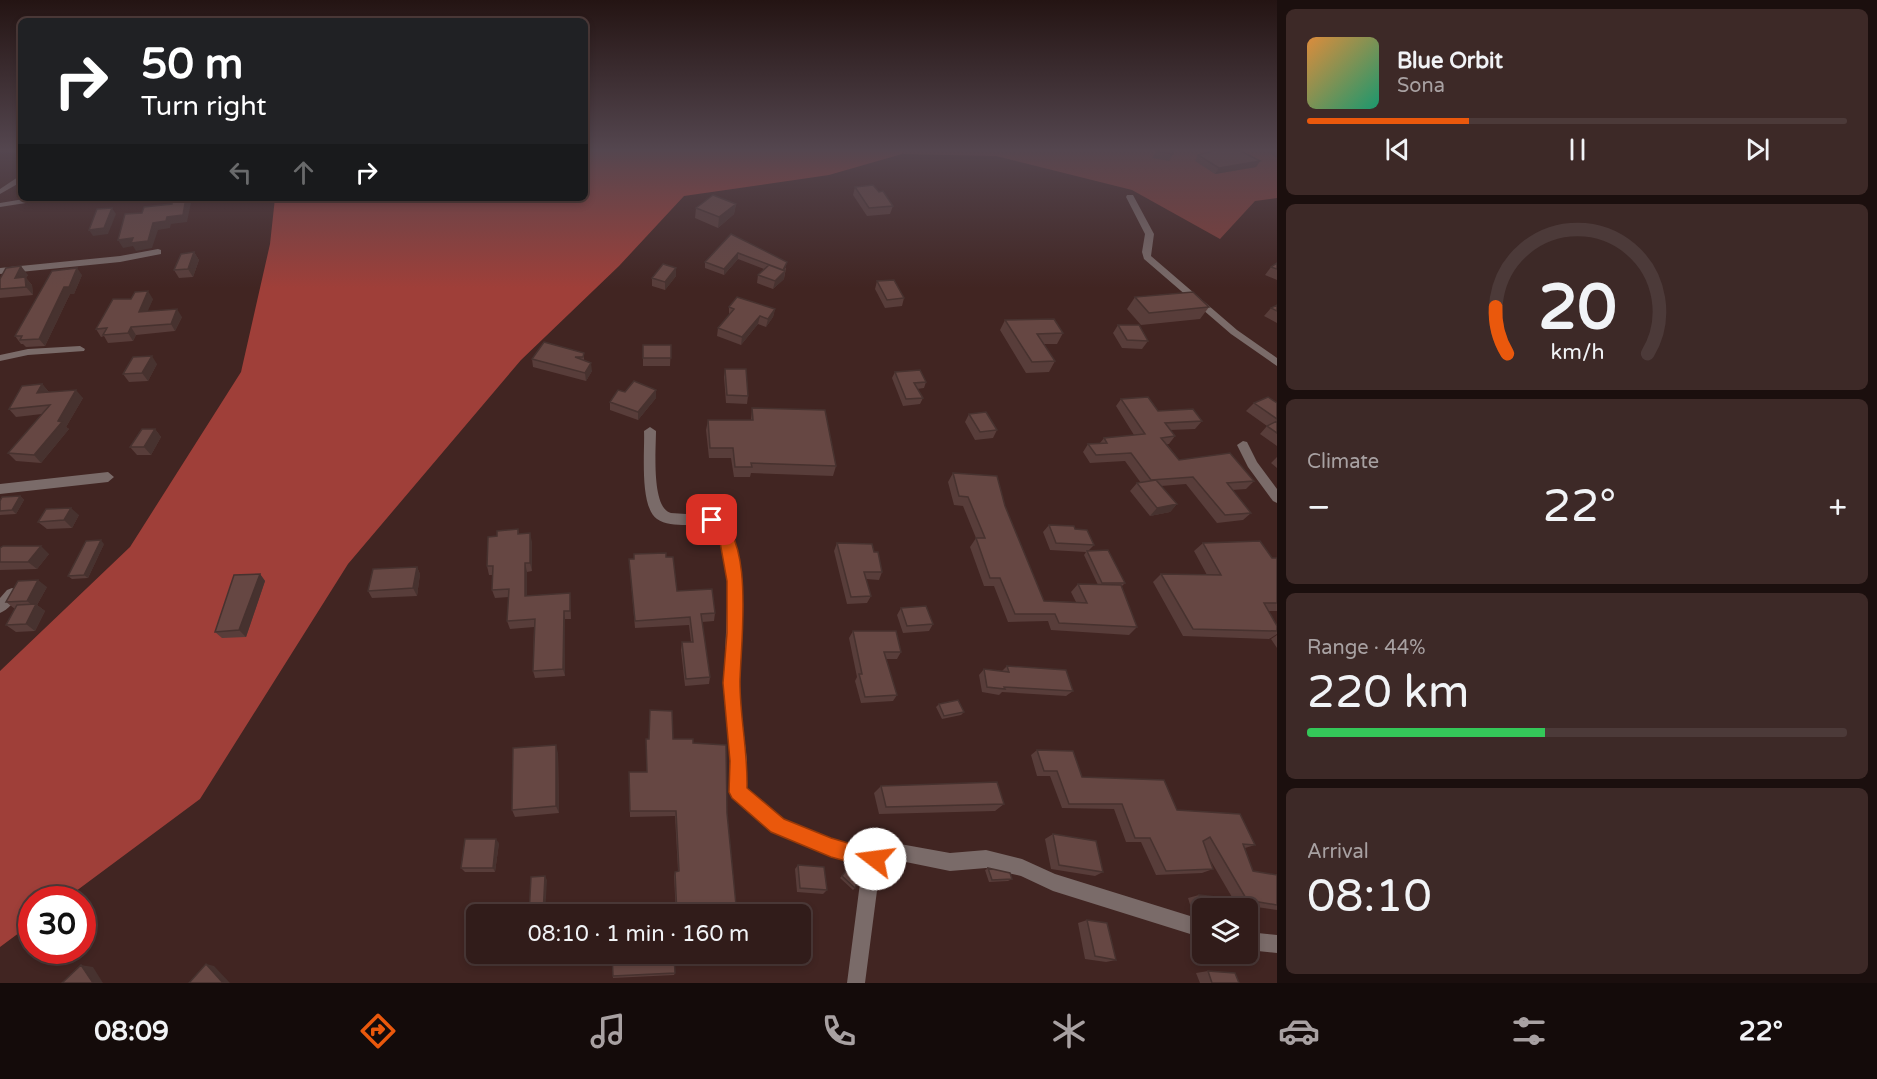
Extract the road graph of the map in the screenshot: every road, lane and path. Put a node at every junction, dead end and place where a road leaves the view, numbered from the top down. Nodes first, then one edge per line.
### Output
1 (1130, 197) dead end
2 (26, 201) edge
3 (0, 205) edge
4 (158, 252) dead end
5 (4, 270) edge
6 (0, 285) edge
7 (81, 349) dead end
8 (0, 358) edge
9 (1277, 363) edge
10 (650, 431) dead end
11 (1243, 446) dead end
12 (108, 477) dead end
13 (0, 489) edge
14 (1277, 498) edge
15 (12, 594) edge
16 (0, 607) edge
17 (875, 859) junction
18 (1192, 926) edge
19 (1258, 942) edge
20 (1277, 944) edge
21 (856, 983) edge

1 - 9 street
2 - 3 street
4 - 5 street
5 - 6 street
7 - 8 street
10 - 17 street
11 - 14 street
12 - 13 street
15 - 16 street
17 - 18 street
17 - 21 street
19 - 20 street

